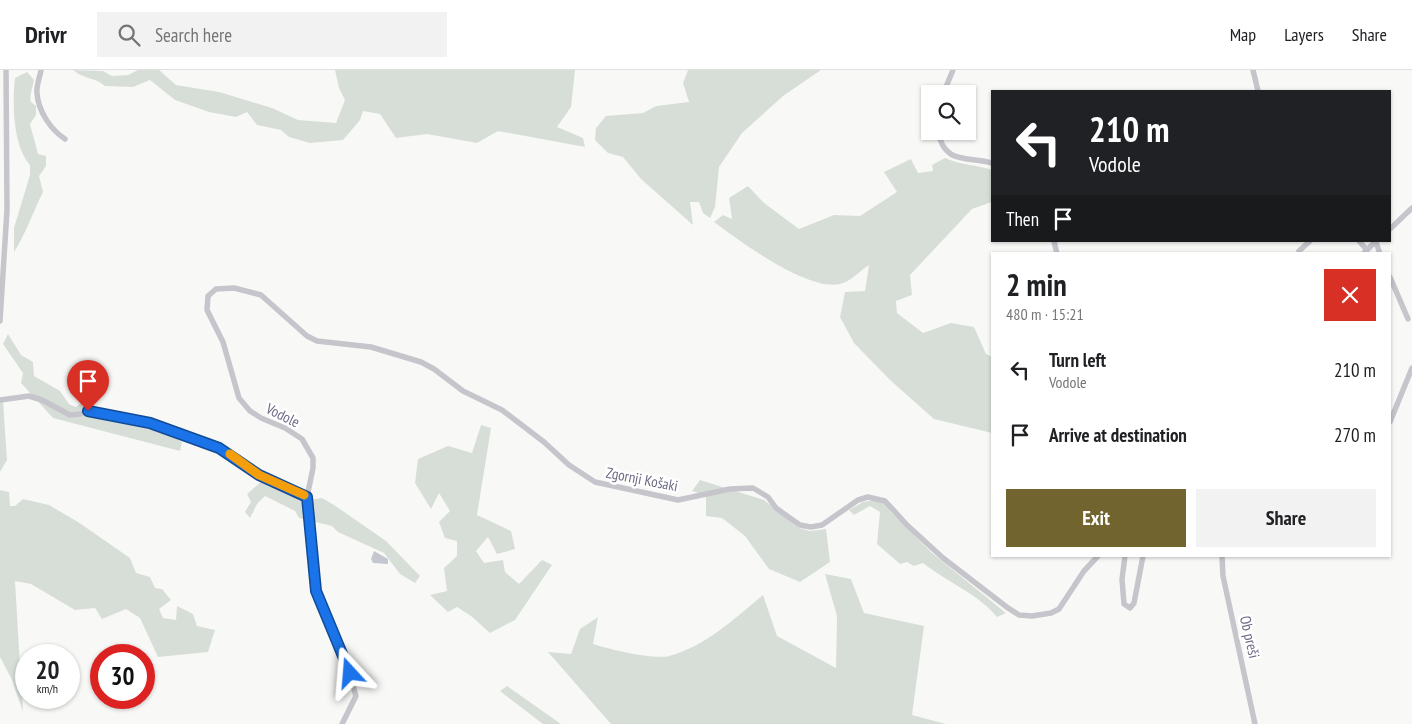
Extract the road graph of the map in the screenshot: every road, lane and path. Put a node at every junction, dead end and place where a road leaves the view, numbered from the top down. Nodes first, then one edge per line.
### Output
1 (6, 70) edge
2 (41, 70) edge
3 (953, 70) edge
4 (1253, 70) edge
5 (947, 85) edge
6 (1258, 90) edge
7 (65, 139) dead end
8 (940, 140) edge
9 (991, 163) edge
10 (1412, 208) edge
11 (1391, 228) edge
12 (1309, 242) edge
13 (1375, 242) edge
14 (1299, 251) dead end
15 (1365, 252) edge
16 (1391, 279) edge
17 (1408, 319) dead end
18 (0, 321) edge
19 (339, 344) joint
20 (1412, 368) edge
21 (0, 400) edge
22 (1391, 420) edge
23 (307, 497) junction
24 (1097, 557) edge
25 (1125, 557) edge
26 (1143, 557) edge
27 (1222, 557) edge
28 (342, 724) edge
29 (1255, 724) edge

1 - 18 street
2 - 7 street
3 - 5 street
4 - 6 street
8 - 9 street
10 - 11 street
12 - 14 street
13 - 15 street
16 - 17 street
19 - 23 street, Vodole
19 - 24 street, Zgornji Košaki
20 - 22 street
21 - 23 street
23 - 28 street
25 - 26 street
27 - 29 street, Ob preši

